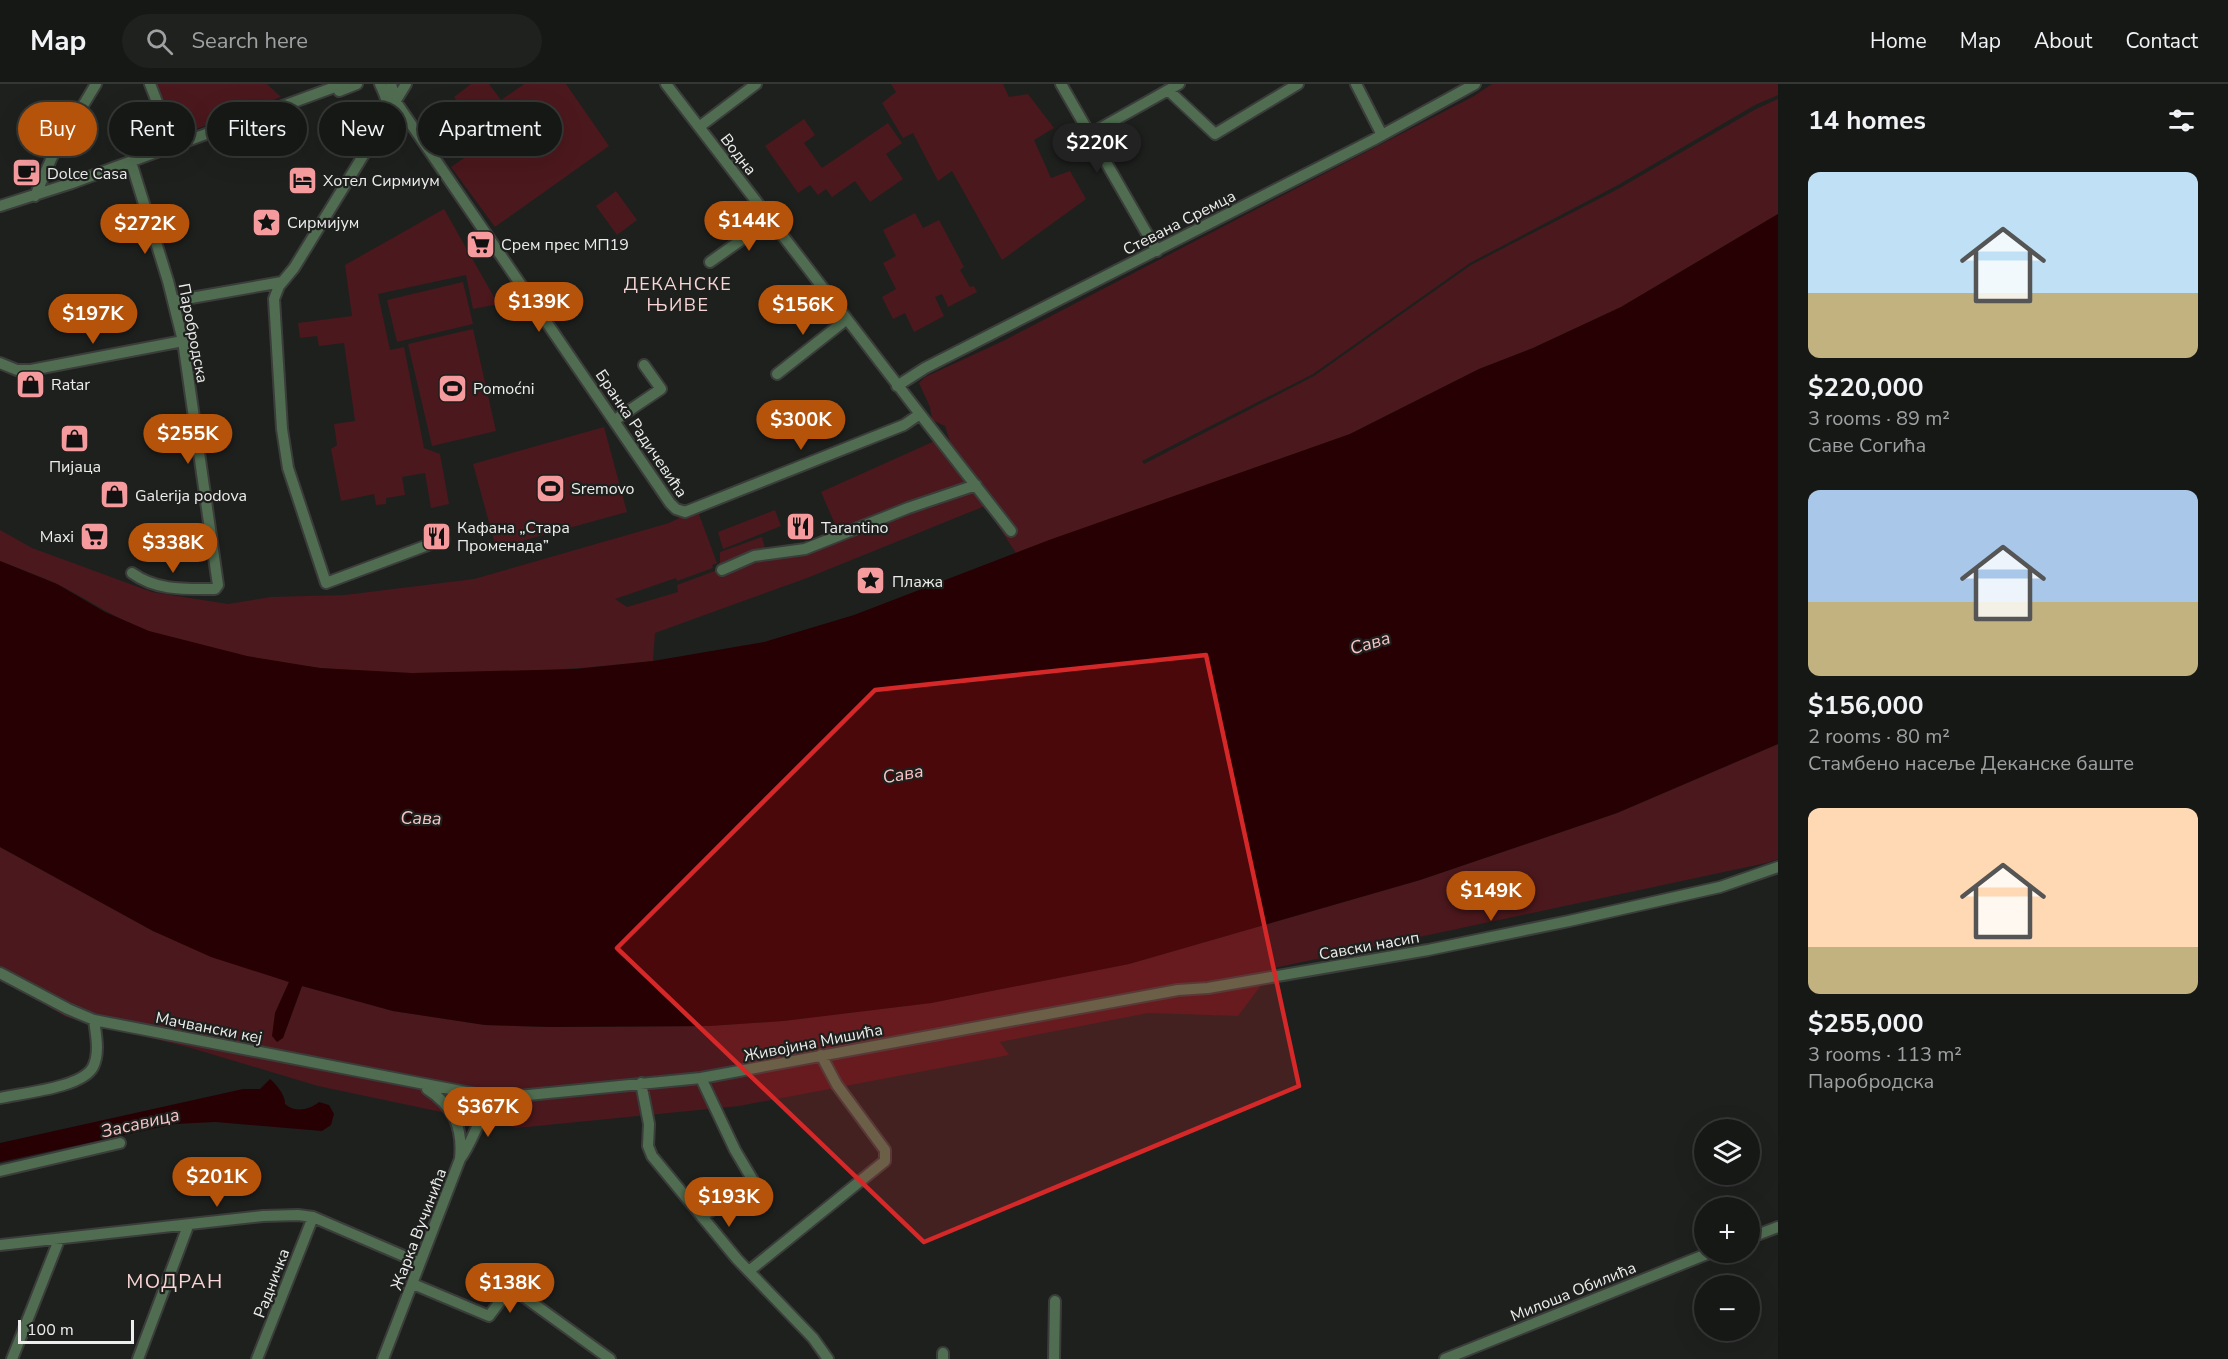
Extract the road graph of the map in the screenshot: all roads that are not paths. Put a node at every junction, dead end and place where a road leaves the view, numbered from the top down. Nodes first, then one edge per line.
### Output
1 (96, 84) edge
2 (150, 84) edge
3 (343, 84) edge
4 (357, 84) edge
5 (380, 84) edge
6 (392, 84) edge
7 (406, 84) edge
8 (666, 84) edge
9 (756, 84) edge
10 (1061, 84) edge
11 (1179, 84) edge
12 (1298, 84) edge
13 (1356, 84) edge
14 (1475, 84) edge
15 (1168, 90) junction
16 (321, 94) junction
17 (157, 102) edge
18 (390, 102) edge
19 (392, 102) edge
20 (395, 102) edge
21 (406, 121) edge
22 (699, 127) junction
23 (1090, 134) junction
24 (1382, 135) junction
25 (364, 156) edge
26 (131, 162) junction
27 (35, 196) junction
28 (0, 206) edge
29 (771, 219) junction
30 (1157, 250) junction
31 (710, 262) dead end
32 (282, 282) junction
33 (576, 296) dead end
34 (174, 301) junction
35 (545, 316) junction
36 (847, 319) junction
37 (183, 341) junction
38 (0, 363) edge
39 (644, 365) dead end
40 (777, 374) dead end
41 (897, 386) junction
42 (920, 414) junction
43 (615, 420) junction
44 (976, 485) junction
45 (1011, 531) dead end
46 (444, 539) dead end
47 (722, 570) dead end
48 (132, 573) dead end
49 (1778, 867) edge
50 (0, 974) edge
51 (1208, 988) joint
52 (94, 1020) junction
53 (821, 1055) junction
54 (701, 1078) junction
55 (641, 1083) junction
56 (421, 1086) junction
57 (0, 1098) edge
58 (497, 1098) junction
59 (120, 1143) dead end
60 (460, 1159) junction
61 (0, 1171) edge
62 (753, 1182) junction
63 (760, 1194) dead end
64 (702, 1216) junction
65 (313, 1217) junction
66 (188, 1226) junction
67 (1778, 1227) edge
68 (1760, 1234) edge
69 (59, 1239) junction
70 (0, 1245) edge
71 (1694, 1259) edge
72 (420, 1263) junction
73 (749, 1271) junction
74 (413, 1284) junction
75 (1055, 1301) dead end
76 (12, 1359) edge
77 (138, 1359) edge
78 (257, 1359) edge
79 (383, 1359) edge
80 (610, 1359) edge
81 (828, 1359) edge
82 (1054, 1359) edge
83 (1445, 1359) edge

1 - 27 street
2 - 17 street
3 - 16 street
4 - 16 street
5 - 18 street
6 - 19 street
7 - 20 street
8 - 22 street, Водна
9 - 22 street
10 - 23 street
11 - 15 street
12 - 15 street
13 - 24 street
14 - 24 street, Стевана Сремца
15 - 23 street
16 - 26 street
21 - 35 street, Бранка Радичевића
22 - 29 street, Водна
23 - 30 street
24 - 30 street, Стевана Сремца
25 - 32 street
26 - 27 street
26 - 34 street, Паробродска
27 - 28 street
29 - 31 street
29 - 36 street, Водна
30 - 41 street, Стевана Сремца
32 - 34 street
32 - 46 street
33 - 35 street
34 - 37 street, Паробродска
35 - 43 street, Бранка Радичевића
36 - 40 street
36 - 41 street, Водна
37 - 38 street
37 - 48 street, Паробродска
39 - 43 street
41 - 42 street, Водна
42 - 43 street, Бранка Радичевића
42 - 44 street, Водна
44 - 45 street, Водна
44 - 47 street
49 - 51 street, Савски насип
50 - 52 street, Мачвански кеј
51 - 53 street, Живојина Мишића
52 - 56 street, Мачвански кеј
52 - 57 street
53 - 54 street, Живојина Мишића
53 - 73 street
54 - 55 street, Живојина Мишића
54 - 62 street
55 - 58 street, Живојина Мишића
55 - 64 street
56 - 58 street, Живојина Мишића
56 - 60 street, Жарка Вучинића
58 - 60 street
59 - 61 street
60 - 72 street, Жарка Вучинића
62 - 63 street
62 - 64 street
64 - 73 street
65 - 66 street
65 - 72 street
65 - 78 street, Радничка
66 - 69 street
66 - 77 street
67 - 68 street
69 - 70 street
69 - 76 street
71 - 83 street, Милоша Обилића
72 - 74 street, Жарка Вучинића
73 - 81 street
74 - 79 street, Жарка Вучинића
74 - 80 street
75 - 82 street

